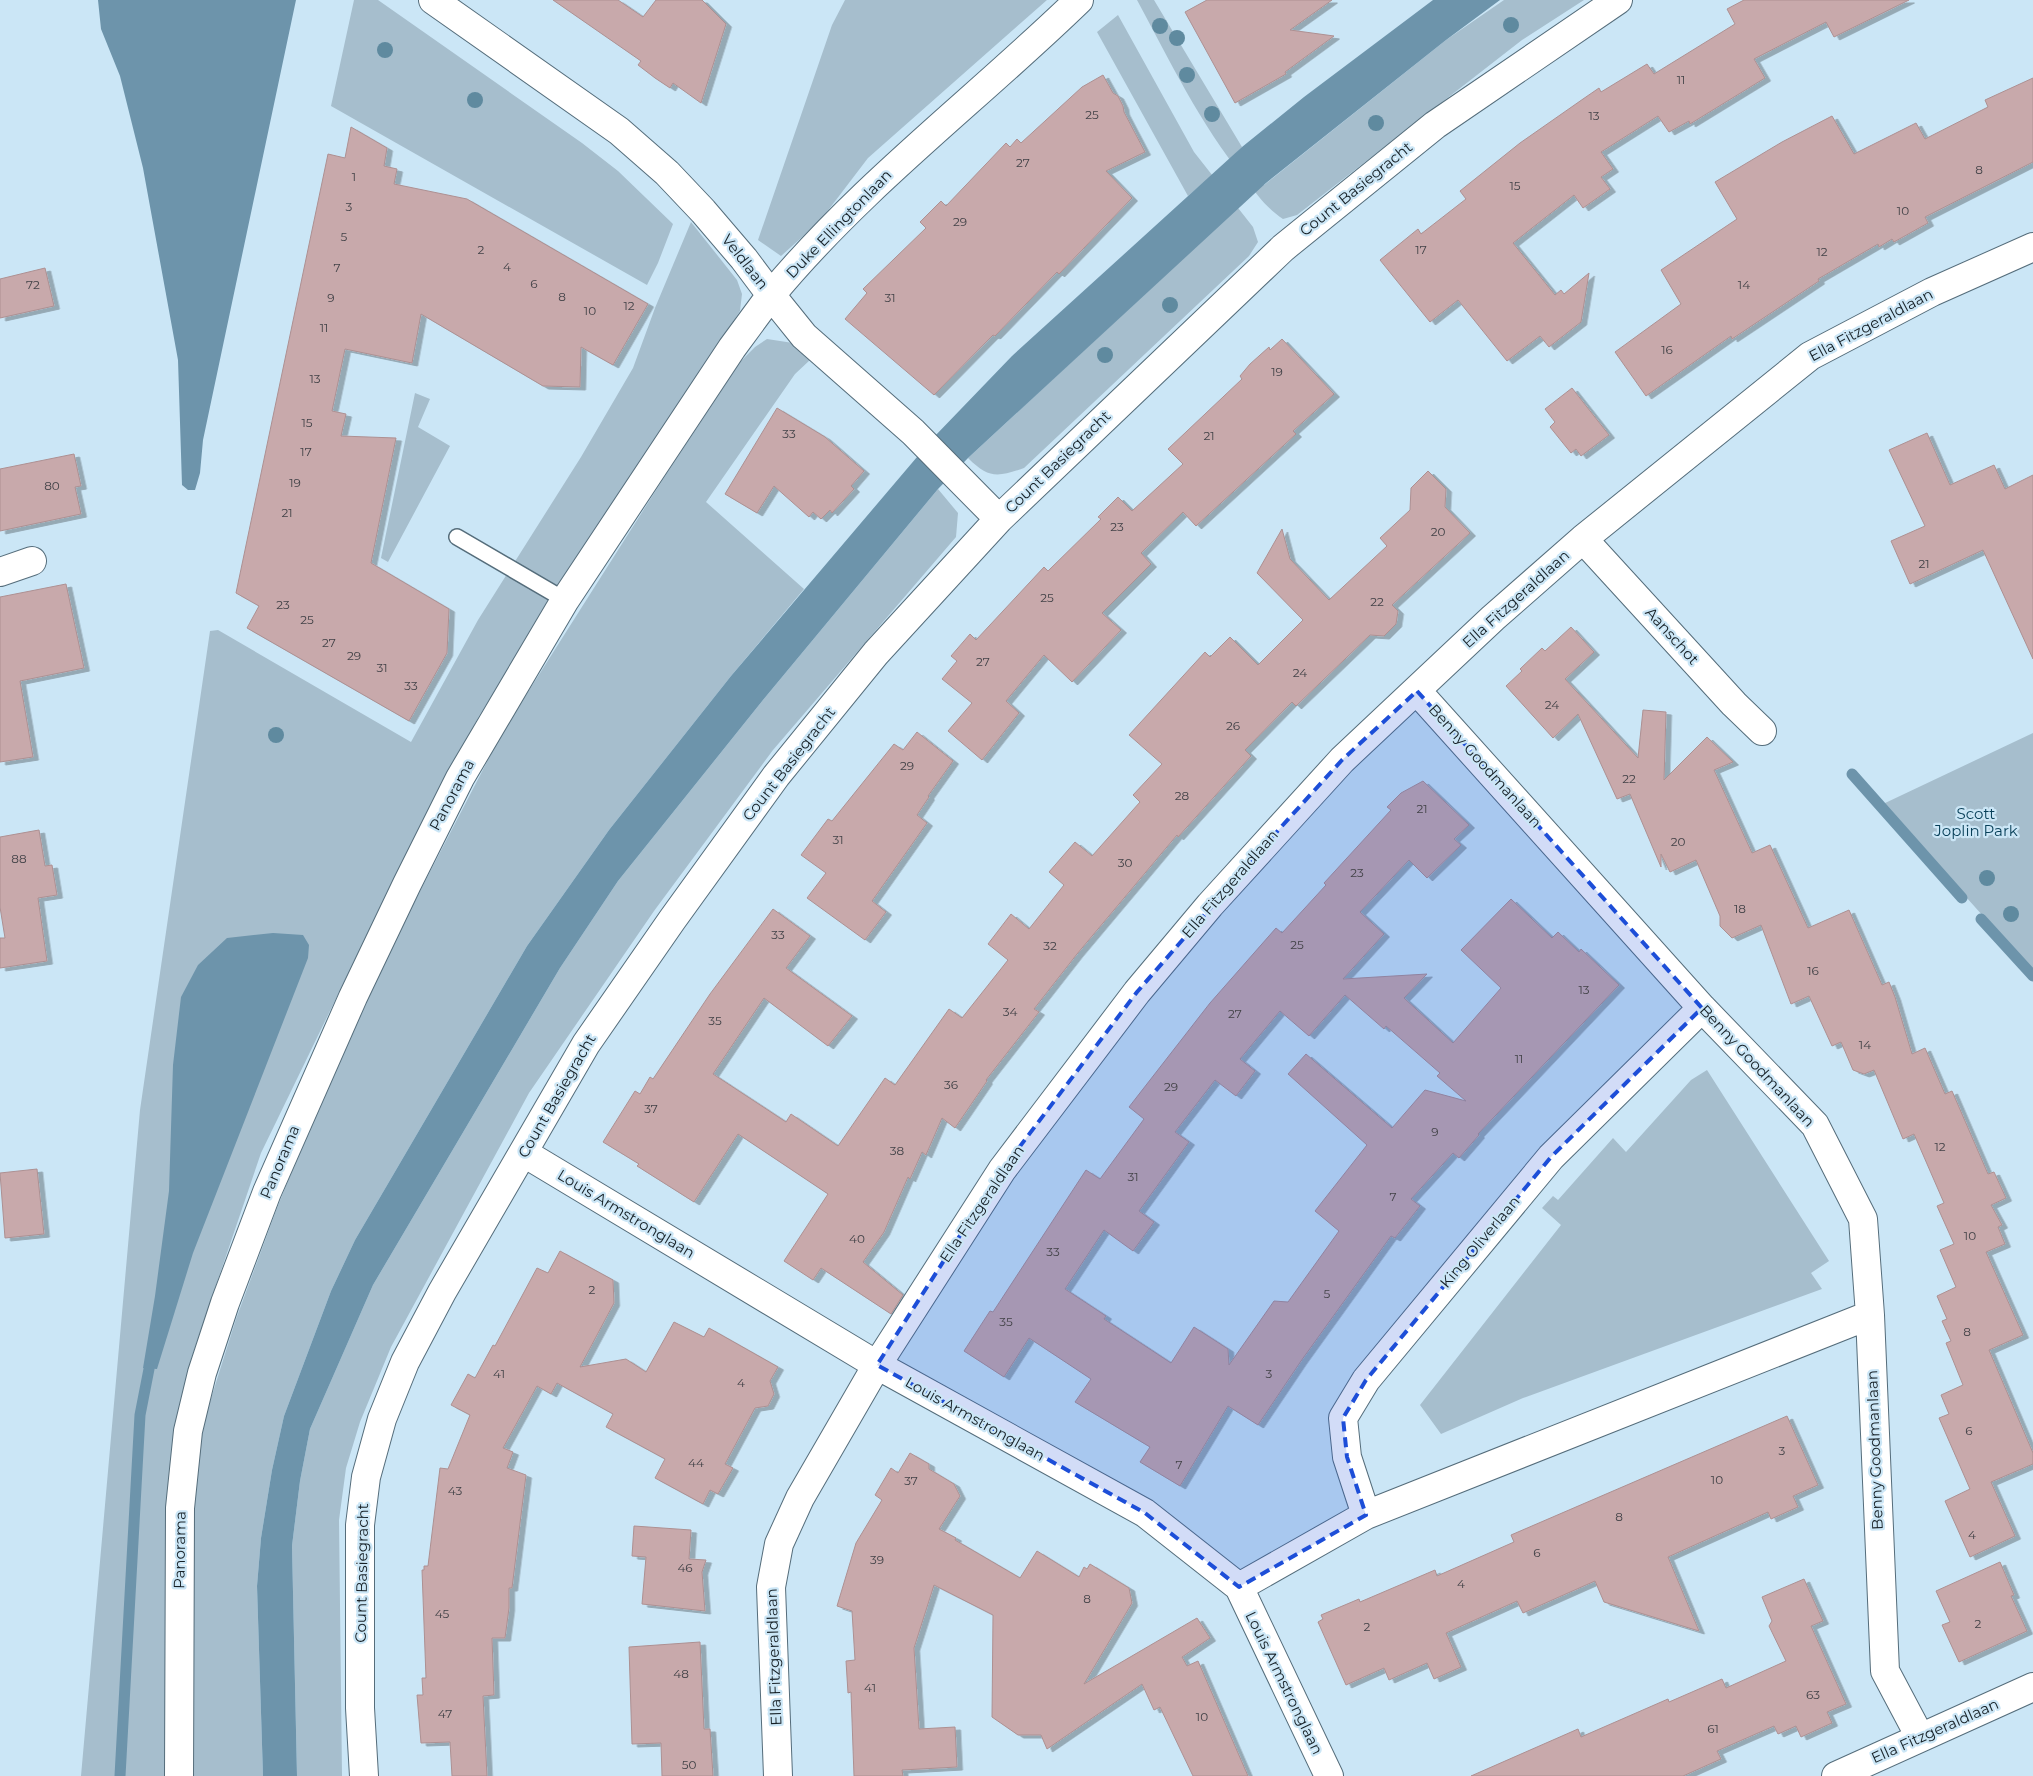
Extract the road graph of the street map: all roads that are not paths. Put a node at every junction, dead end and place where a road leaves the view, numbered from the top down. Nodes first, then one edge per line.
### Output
1 (433, 0) edge
2 (1079, 0) edge
3 (1618, 0) edge
4 (2033, 247) edge
5 (771, 295) junction
6 (999, 519) junction
7 (457, 537) dead end
8 (1583, 539) junction
9 (32, 561) dead end
10 (0, 572) edge
11 (565, 600) junction
12 (1417, 691) junction
13 (1762, 731) dead end
14 (1702, 1008) junction
15 (524, 1153) junction
16 (1870, 1315) junction
17 (877, 1365) junction
18 (1366, 1515) junction
19 (1239, 1587) junction
20 (2033, 1687) edge
21 (1920, 1738) junction
22 (179, 1776) edge
23 (364, 1776) edge
24 (778, 1776) edge
25 (1329, 1776) edge
26 (1836, 1776) edge

1 - 5 street, Veldlaan
2 - 5 street, Duke Ellingtonlaan
3 - 6 street, Count Basiegracht
4 - 8 street, Ella Fitzgeraldlaan
5 - 6 street
5 - 11 street, Veldlaan
6 - 15 street, Count Basiegracht
7 - 11 lane
8 - 12 street, Ella Fitzgeraldlaan
8 - 13 street, Aanschot
9 - 10 street
11 - 22 street, Panorama
12 - 14 street, Benny Goodmanlaan
12 - 17 street, Ella Fitzgeraldlaan
14 - 16 street, Benny Goodmanlaan
14 - 18 street, King Oliverlaan
15 - 17 street, Louis Armstronglaan
15 - 23 street, Count Basiegracht
16 - 18 street
16 - 21 street, Benny Goodmanlaan
17 - 19 street, Louis Armstronglaan
17 - 24 street, Ella Fitzgeraldlaan
18 - 19 street
19 - 25 street, Louis Armstronglaan
20 - 21 street, Ella Fitzgeraldlaan
21 - 26 street, Ella Fitzgeraldlaan

